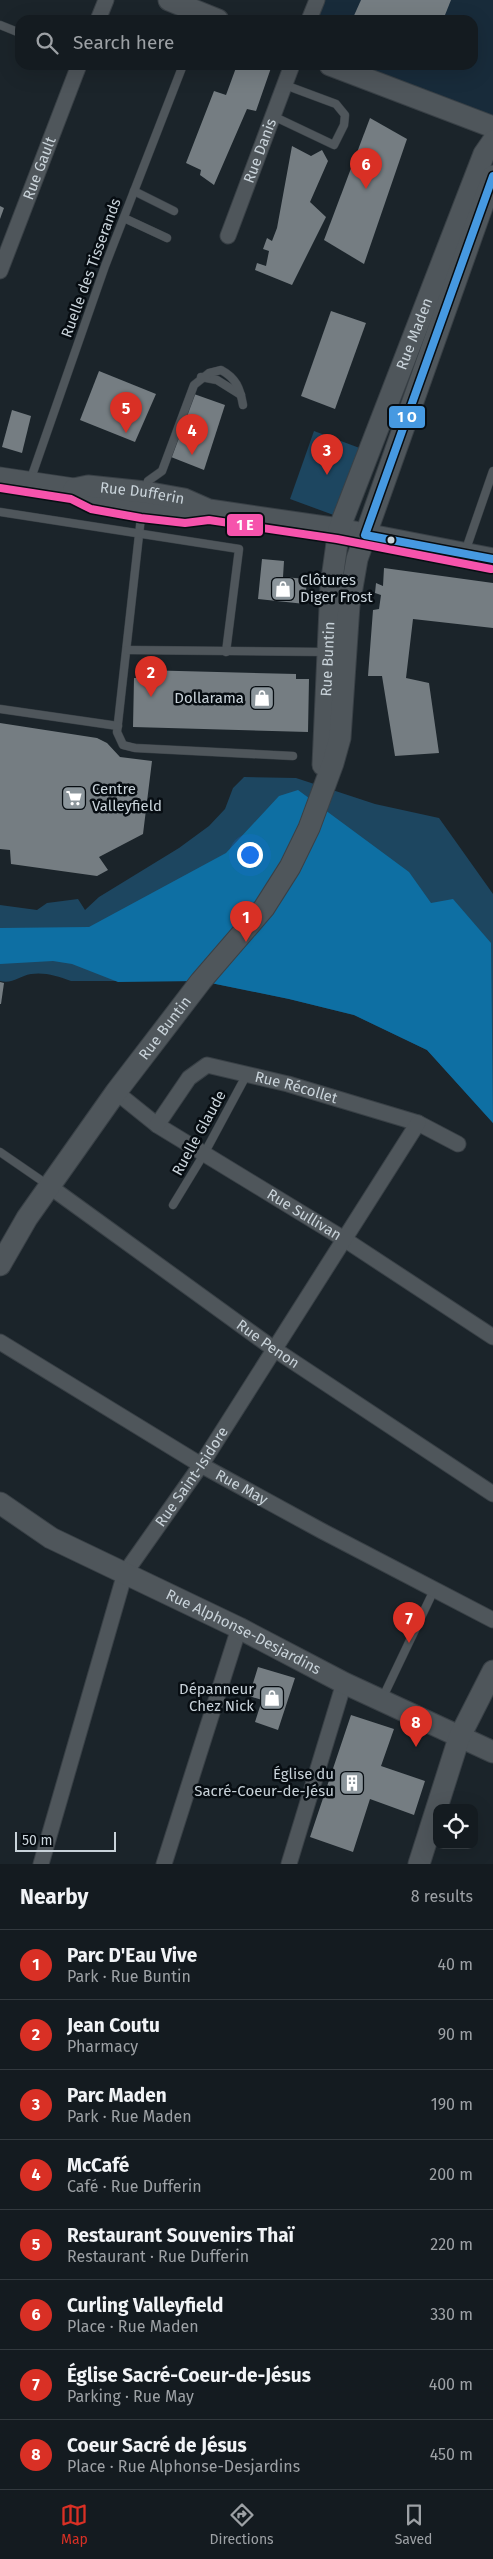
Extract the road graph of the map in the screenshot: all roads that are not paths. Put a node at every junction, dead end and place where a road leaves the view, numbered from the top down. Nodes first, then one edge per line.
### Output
1 (106, 0) edge
2 (169, 0) edge
3 (317, 0) edge
4 (100, 15) edge
5 (201, 15) edge
6 (311, 15) edge
7 (0, 25) edge
8 (15, 31) edge
9 (77, 70) edge
10 (181, 70) edge
11 (290, 70) edge
12 (343, 70) edge
13 (285, 85) junction
14 (273, 116) junction
15 (493, 127) edge
16 (493, 141) edge
17 (493, 176) edge
18 (134, 191) junction
19 (174, 212) dead end
20 (124, 218) junction
21 (228, 236) dead end
22 (167, 238) dead end
23 (0, 270) edge
24 (243, 405) dead end
25 (493, 471) edge
26 (0, 478) edge
27 (29, 483) junction
28 (145, 493) junction
29 (0, 512) edge
30 (339, 529) junction
31 (140, 534) junction
32 (365, 535) junction
33 (465, 553) junction
34 (493, 559) edge
35 (127, 650) junction
36 (226, 652) junction
37 (328, 652) junction
38 (0, 709) edge
39 (118, 726) junction
40 (293, 756) dead end
41 (321, 796) junction
42 (247, 1074) junction
43 (116, 1092) junction
44 (418, 1123) junction
45 (157, 1125) junction
46 (458, 1144) dead end
47 (0, 1152) edge
48 (204, 1154) junction
49 (49, 1186) junction
50 (173, 1205) dead end
51 (344, 1239) junction
52 (0, 1265) edge
53 (493, 1337) edge
54 (0, 1342) edge
55 (274, 1349) junction
56 (201, 1465) junction
57 (493, 1494) edge
58 (0, 1503) edge
59 (125, 1573) junction
60 (434, 1590) junction
61 (493, 1620) edge
62 (240, 1628) junction
63 (493, 1671) edge
64 (344, 1683) junction
65 (382, 1701) junction
66 (459, 1738) junction
67 (493, 1752) edge
68 (41, 1864) edge
69 (164, 1864) edge
70 (289, 1864) edge
71 (419, 1864) edge

1 - 4 street
2 - 5 street
3 - 6 street
7 - 8 lane
9 - 23 street, Rue Gault
10 - 18 lane, Ruelle des Tisserands
11 - 13 street, Rue Danis
12 - 15 street
13 - 14 street, Rue Danis
13 - 14 lane
14 - 21 street, Rue Danis
16 - 30 street, Rue Maden
17 - 32 street, Rue Maden
18 - 19 lane
18 - 20 lane, Ruelle des Tisserands
20 - 22 lane
20 - 27 lane, Ruelle des Tisserands
24 - 28 lane
25 - 33 lane
26 - 27 street, Rue Dufferin
27 - 28 street, Rue Dufferin
28 - 30 street, Rue Dufferin
28 - 31 lane
29 - 31 lane
30 - 32 street, Rue Dufferin
30 - 37 street, Rue Buntin
31 - 35 lane
31 - 36 lane
32 - 33 street, Rue Dufferin
32 - 41 street, Rue Buntin
33 - 34 street, Rue Dufferin
35 - 36 lane
35 - 39 lane
36 - 37 lane
37 - 41 street, Rue Buntin
38 - 39 lane
39 - 40 lane
41 - 43 street, Rue Buntin
42 - 44 street, Rue Récollet
42 - 45 street, Rue Récollet
42 - 48 lane, Ruelle Glaude
43 - 45 street, Rue Sullivan
43 - 49 street, Rue Buntin
44 - 46 street, Rue Récollet
44 - 51 street, Rue Saint-Isidore
45 - 48 street, Rue Sullivan
47 - 49 lane
48 - 50 lane, Ruelle Glaude
48 - 51 street, Rue Sullivan
49 - 52 street, Rue Buntin
49 - 55 street, Rue Penon
51 - 53 street, Rue Sullivan
51 - 55 street, Rue Saint-Isidore
54 - 56 street, Rue May
55 - 56 street, Rue Saint-Isidore
55 - 57 street, Rue Penon
56 - 59 street, Rue Saint-Isidore
56 - 60 street, Rue May
58 - 59 street, Rue Alphonse-Desjardins
59 - 62 street, Rue Alphonse-Desjardins
59 - 68 street, Rue Saint-Isidore
60 - 61 street, Rue May
60 - 65 lane
62 - 64 street, Rue Alphonse-Desjardins
62 - 69 street
63 - 66 street
64 - 65 street, Rue Alphonse-Desjardins
64 - 70 street
65 - 66 street, Rue Alphonse-Desjardins
66 - 67 street, Rue Alphonse-Desjardins
66 - 71 street

